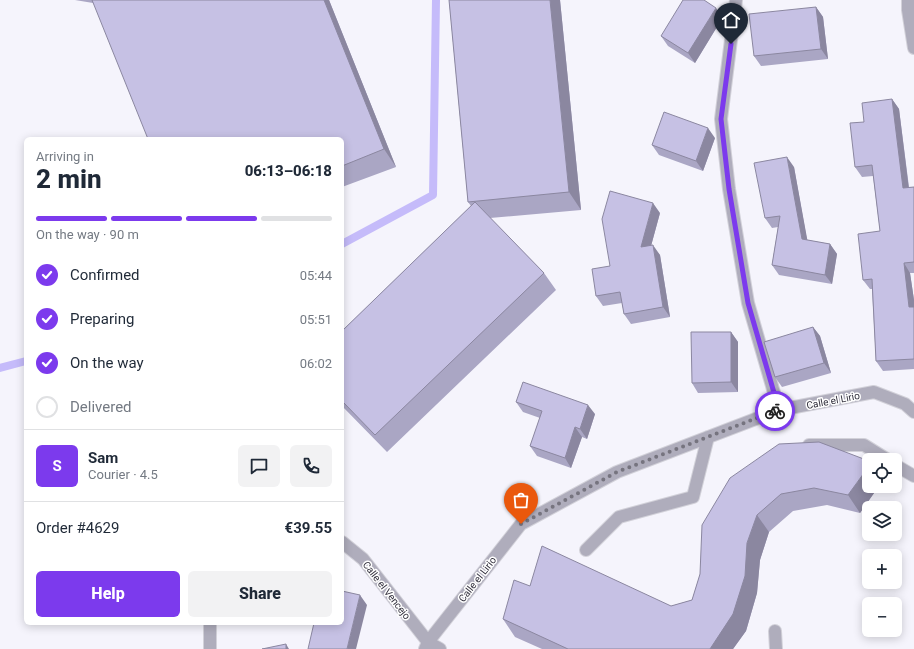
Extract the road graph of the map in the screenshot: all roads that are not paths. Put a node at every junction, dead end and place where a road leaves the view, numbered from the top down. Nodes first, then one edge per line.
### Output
1 (736, 0) edge
2 (908, 0) edge
3 (914, 48) edge
4 (779, 410) junction
5 (914, 412) edge
6 (708, 437) junction
7 (801, 448) edge
8 (877, 453) edge
9 (902, 469) edge
10 (914, 476) edge
11 (344, 544) edge
12 (586, 550) dead end
13 (210, 625) edge
14 (775, 631) dead end
15 (427, 646) edge
16 (210, 649) edge
17 (440, 649) edge
18 (776, 649) edge

1 - 4 street
2 - 3 street
4 - 5 street, Calle el Lirio
4 - 6 street, Calle el Lirio
6 - 12 street
6 - 15 street, Calle el Lirio
7 - 8 street
9 - 10 street
11 - 15 street, Calle el Vencejo
13 - 16 street
14 - 18 street
15 - 17 street

